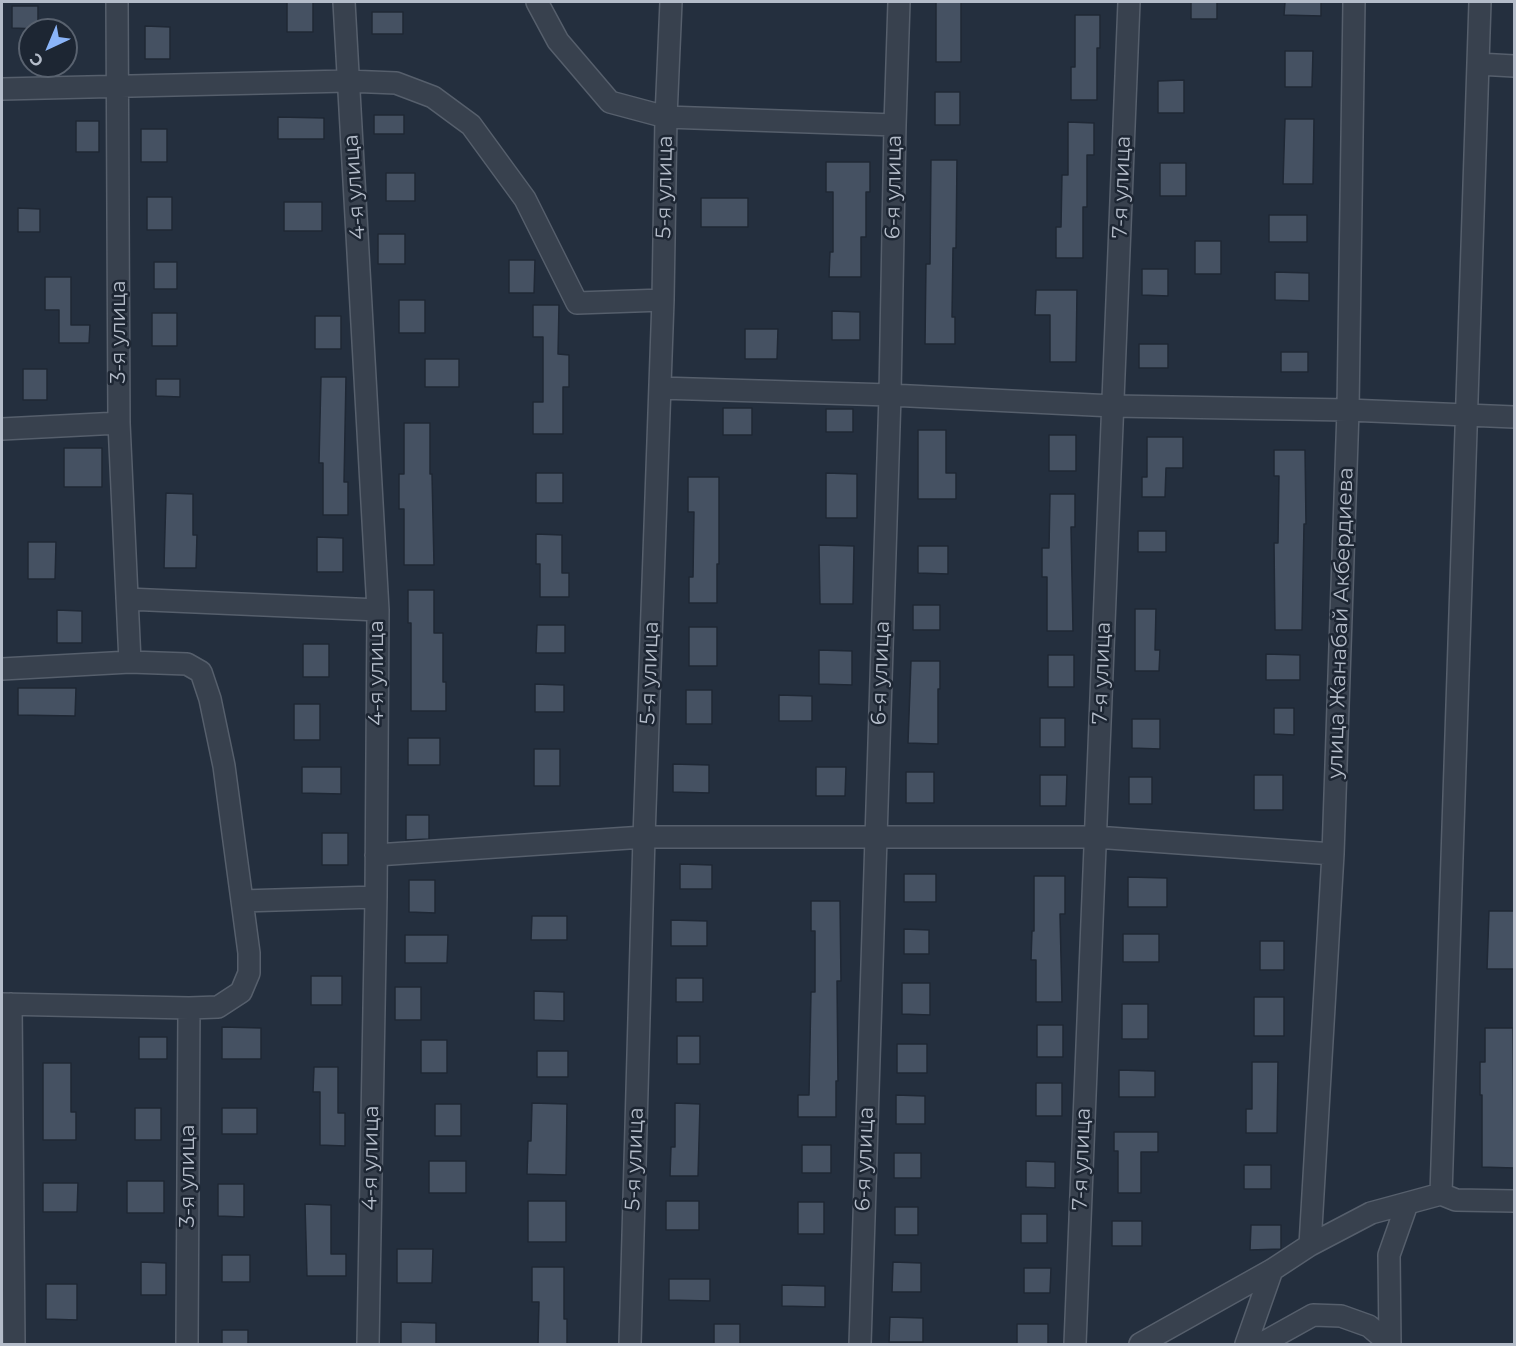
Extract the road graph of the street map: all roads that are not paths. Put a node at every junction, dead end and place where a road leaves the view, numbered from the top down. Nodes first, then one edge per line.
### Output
1 (117, 2) edge
2 (344, 2) edge
3 (537, 2) edge
4 (671, 2) edge
5 (899, 2) edge
6 (1130, 2) edge
7 (1354, 2) edge
8 (1480, 2) edge
9 (1478, 64) junction
10 (1515, 66) edge
11 (347, 81) junction
12 (118, 87) junction
13 (2, 90) edge
14 (666, 117) junction
15 (895, 125) junction
16 (663, 300) junction
17 (660, 388) junction
18 (890, 395) junction
19 (1113, 406) junction
20 (1348, 410) junction
21 (1465, 415) junction
22 (1515, 417) edge
23 (119, 423) junction
24 (2, 429) edge
25 (127, 599) junction
26 (378, 610) junction
27 (130, 662) junction
28 (2, 669) edge
29 (644, 837) junction
30 (875, 837) junction
31 (1095, 837) junction
32 (1333, 854) junction
33 (376, 855) junction
34 (376, 897) junction
35 (242, 902) junction
36 (7, 1004) edge
37 (189, 1008) junction
38 (1441, 1194) junction
39 (1515, 1201) edge
40 (1407, 1204) junction
41 (1310, 1245) junction
42 (1272, 1270) junction
43 (14, 1344) edge
44 (187, 1344) edge
45 (368, 1344) edge
46 (630, 1344) edge
47 (860, 1344) edge
48 (1075, 1344) edge
49 (1140, 1344) edge
50 (1246, 1344) edge
51 (1261, 1344) edge
52 (1390, 1344) edge

1 - 12 street, 3-я улица
2 - 11 street, 4-я улица
3 - 14 street
4 - 14 street, 5-я улица
5 - 15 street, 6-я улица
6 - 19 street, 7-я улица
7 - 20 street, улица Жанабай Акбердиева
8 - 9 street
9 - 10 street
9 - 21 street
11 - 12 street
11 - 16 street
11 - 26 street, 4-я улица
12 - 13 street
12 - 23 street, 3-я улица
14 - 15 street
14 - 16 street, 5-я улица
15 - 18 street, 6-я улица
16 - 17 street, 5-я улица
17 - 18 street
17 - 29 street, 5-я улица
18 - 19 street
18 - 30 street, 6-я улица
19 - 20 street
19 - 31 street, 7-я улица
20 - 21 street
20 - 32 street, улица Жанабай Акбердиева
21 - 22 street
21 - 38 street
23 - 24 street
23 - 25 street, 3-я улица
25 - 26 street
25 - 27 street, 3-я улица
26 - 33 street, 4-я улица
27 - 28 street
27 - 35 street
29 - 30 street
29 - 33 street
29 - 46 street, 5-я улица
30 - 31 street
30 - 47 street, 6-я улица
31 - 32 street
31 - 48 street, 7-я улица
32 - 41 street, улица Жанабай Акбердиева
33 - 34 street, 4-я улица
34 - 35 street
34 - 45 street, 4-я улица
35 - 37 street
36 - 37 street
36 - 43 street
37 - 44 street, 3-я улица
38 - 39 street
38 - 40 street
40 - 41 street
40 - 52 street
41 - 42 street
42 - 49 street
42 - 50 street
51 - 52 street

